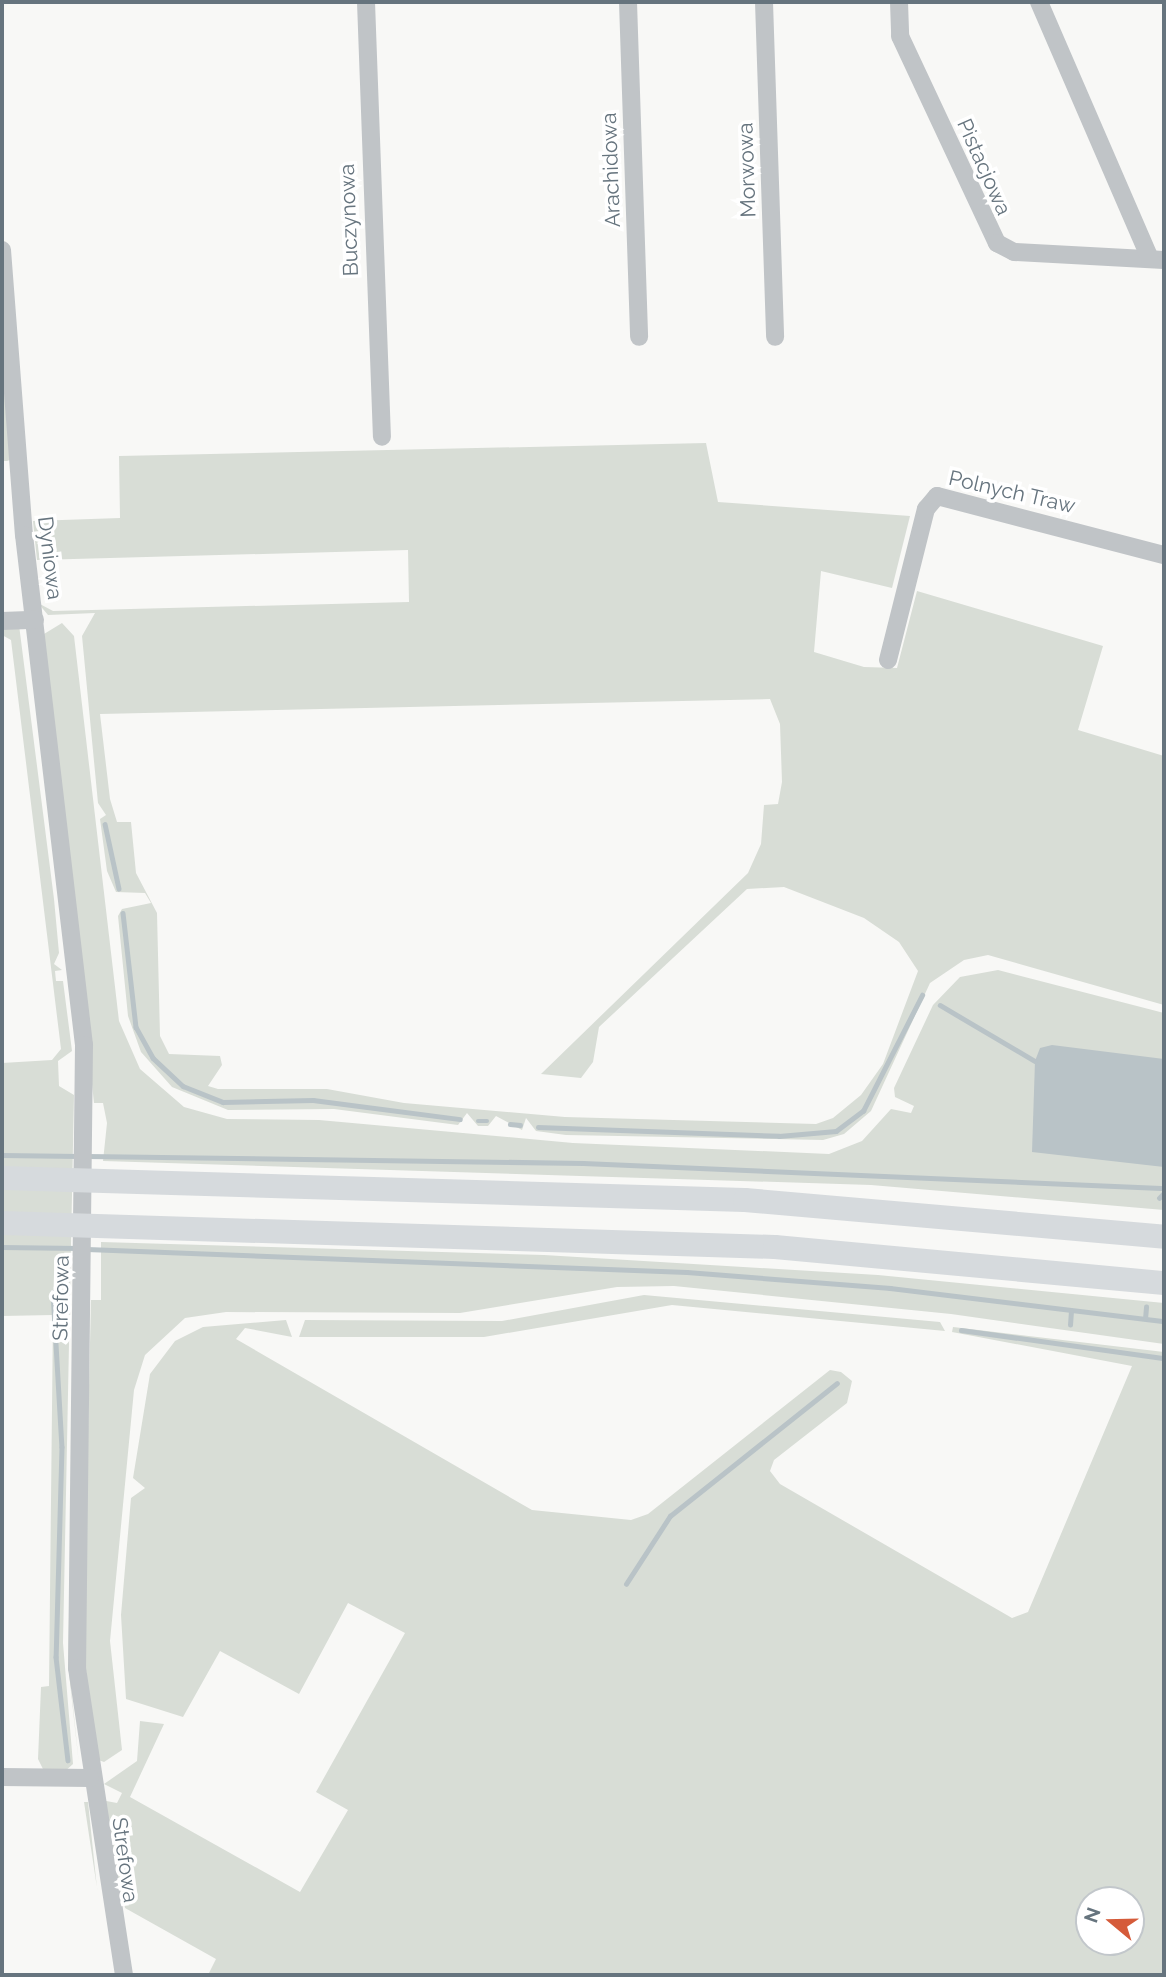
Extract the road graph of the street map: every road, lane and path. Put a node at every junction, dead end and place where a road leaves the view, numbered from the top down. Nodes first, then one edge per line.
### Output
1 (366, 2) edge
2 (628, 2) edge
3 (764, 2) edge
4 (899, 2) edge
5 (1039, 2) edge
6 (2, 250) edge
7 (1157, 260) edge
8 (639, 337) dead end
9 (775, 337) dead end
10 (382, 437) dead end
11 (9, 467) edge
12 (1164, 555) edge
13 (35, 620) junction
14 (2, 621) edge
15 (888, 660) dead end
16 (2, 1178) edge
17 (2, 1223) edge
18 (1164, 1237) edge
19 (1164, 1283) edge
20 (2, 1777) edge
21 (90, 1778) junction
22 (124, 1975) edge

1 - 10 street, Buczynowa
2 - 8 street, Arachidowa
3 - 9 street, Morwowa
4 - 7 street, Pistacjowa
5 - 7 street, Pistacjowa
6 - 11 street, Dyniowa
11 - 13 street, Dyniowa
12 - 15 street, Polnych Traw
13 - 14 street
13 - 21 street, Strefowa
16 - 18 highway
17 - 19 highway
20 - 21 street
21 - 22 street, Strefowa

